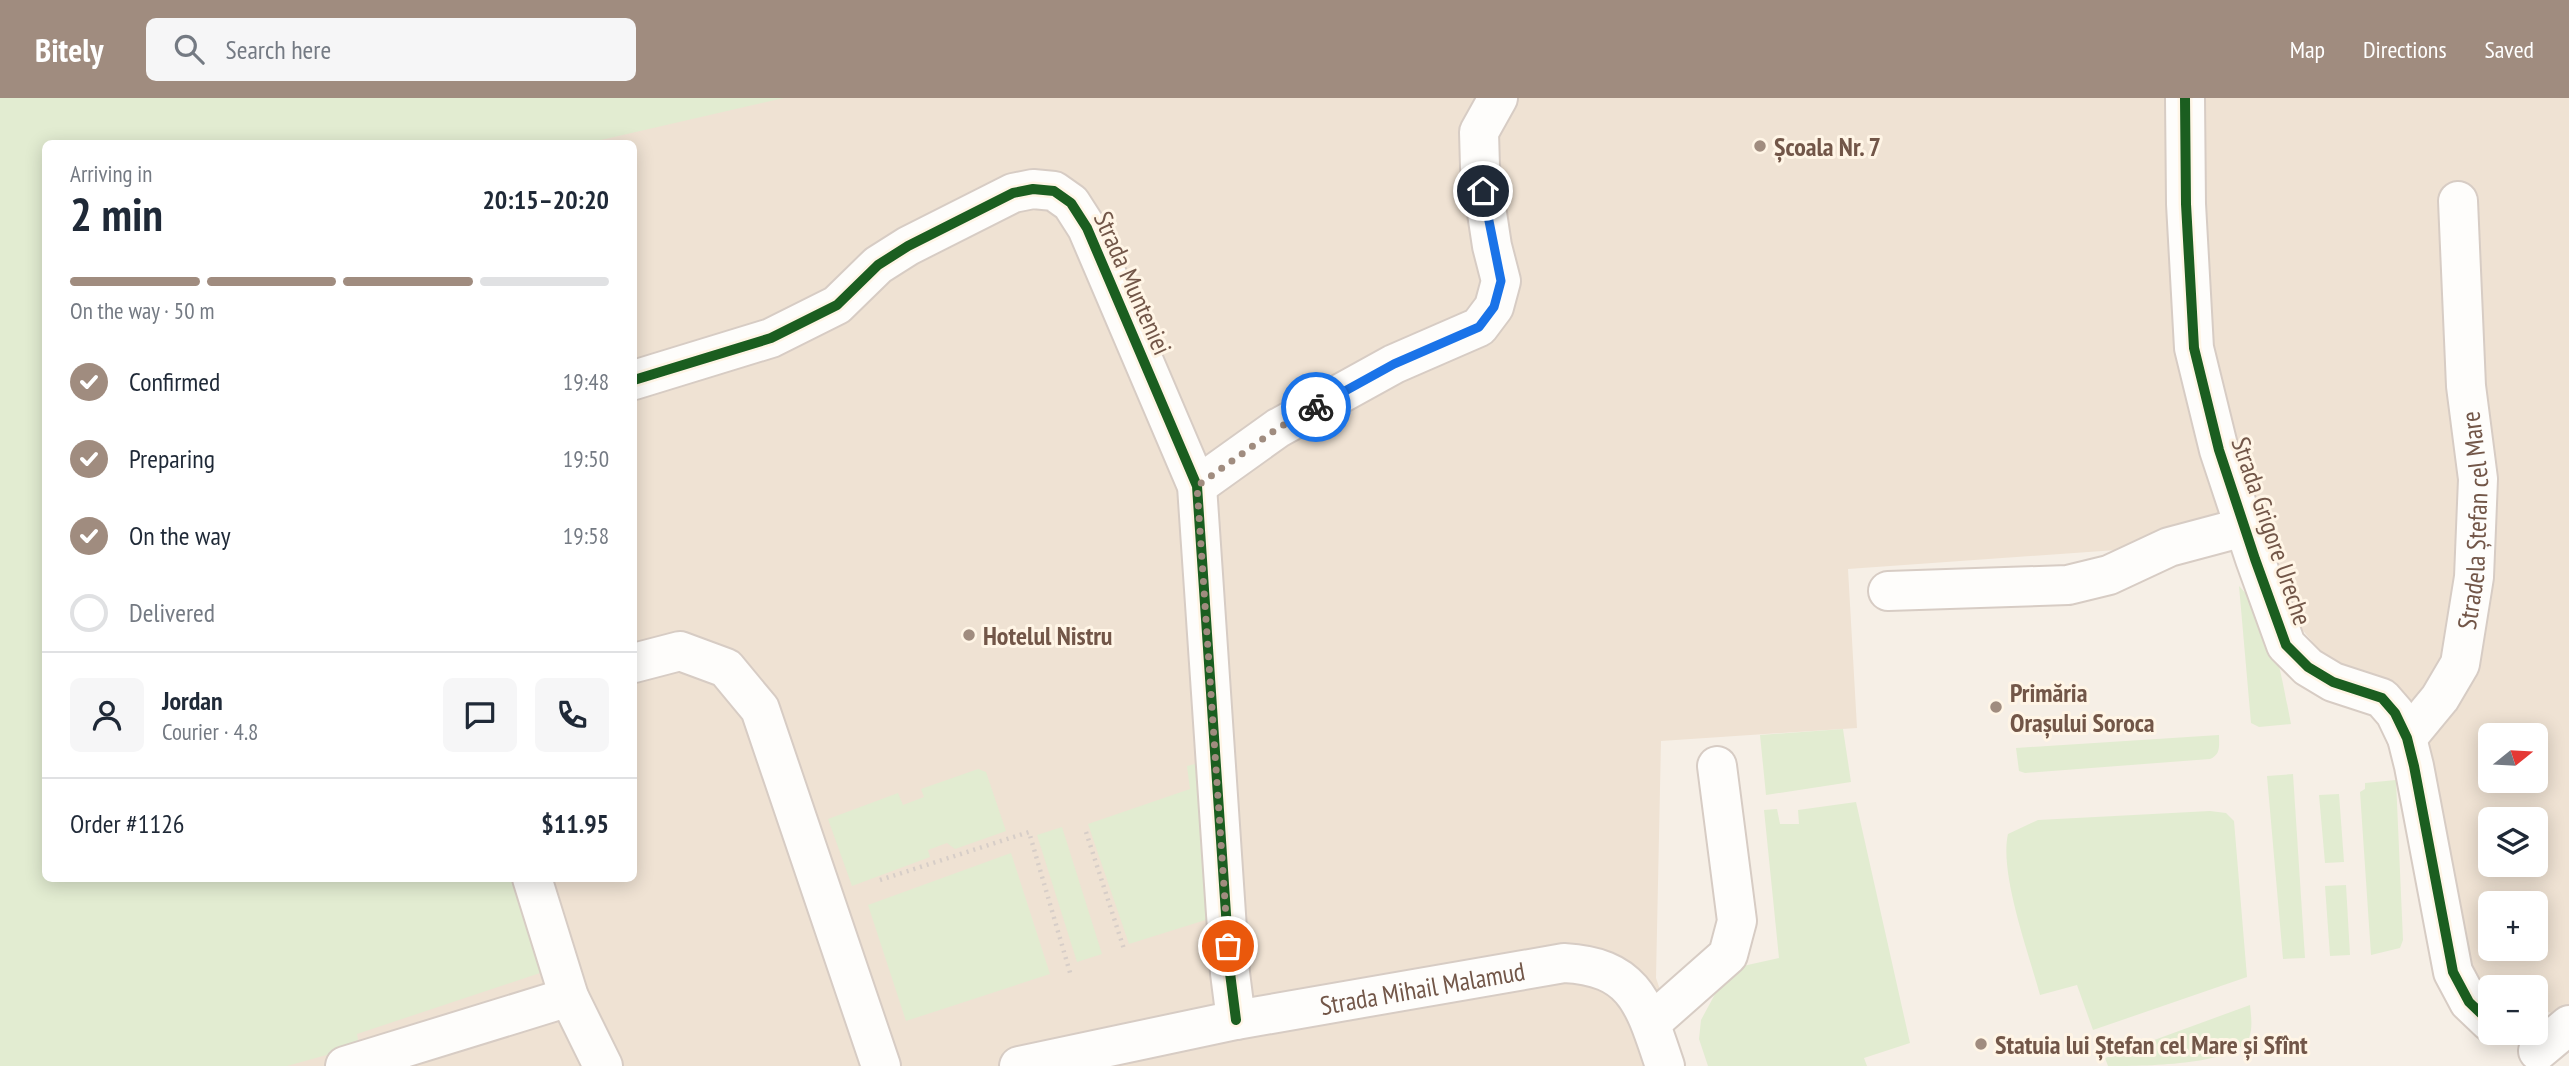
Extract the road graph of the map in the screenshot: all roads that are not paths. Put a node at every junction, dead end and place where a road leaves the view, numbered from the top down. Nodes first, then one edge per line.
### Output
1 (1498, 98) edge
2 (2185, 98) edge
3 (2458, 201) dead end
4 (637, 379) edge
5 (1197, 486) junction
6 (2244, 527) junction
7 (1888, 591) dead end
8 (637, 662) edge
9 (2407, 738) junction
10 (1717, 766) dead end
11 (533, 882) edge
12 (569, 997) junction
13 (2478, 1011) edge
14 (1236, 1020) junction
15 (1651, 1023) junction
16 (2569, 1025) edge
17 (2520, 1045) edge
18 (2536, 1058) edge
19 (345, 1066) edge
20 (603, 1066) edge
21 (881, 1066) edge
22 (1020, 1066) edge
23 (1665, 1066) edge

1 - 5 street
2 - 6 street, Strada Grigore Ureche
3 - 9 street, Stradela Ștefan cel Mare
4 - 5 street, Strada Munteniei
5 - 14 street
6 - 7 street
6 - 9 street, Strada Grigore Ureche
8 - 21 street
9 - 13 street, Strada Grigore Ureche
10 - 15 street
11 - 12 street
12 - 19 street
12 - 20 street
14 - 15 street, Strada Mihail Malamud
14 - 22 street, Strada Mihail Malamud
15 - 23 street
16 - 18 street
17 - 18 street

